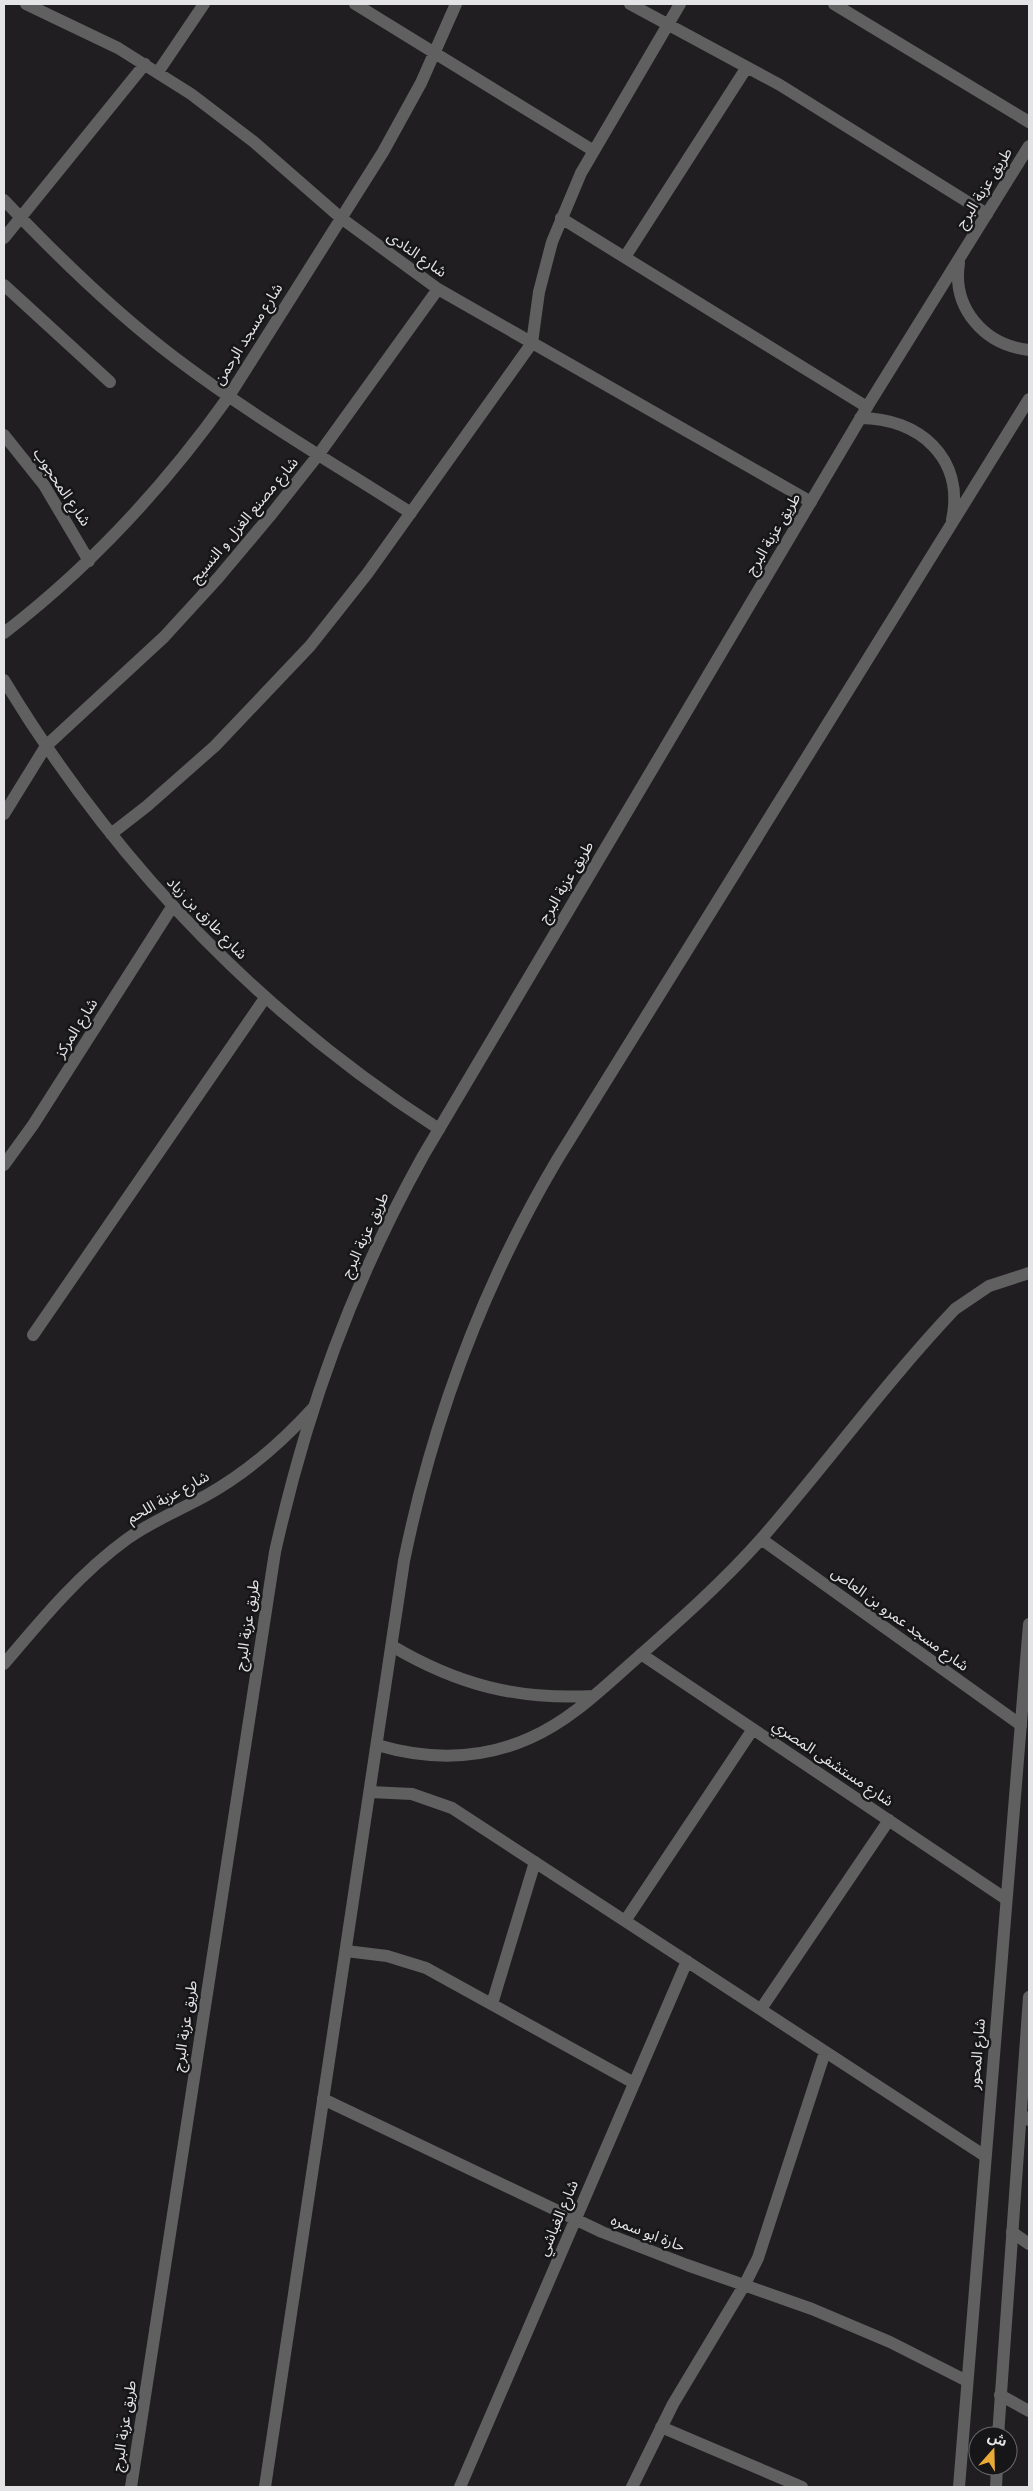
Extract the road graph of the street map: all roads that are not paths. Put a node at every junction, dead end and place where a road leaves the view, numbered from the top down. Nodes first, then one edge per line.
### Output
1 (26, 4) edge
2 (204, 4) edge
3 (355, 4) edge
4 (456, 4) edge
5 (630, 4) edge
6 (680, 4) edge
7 (834, 4) edge
8 (668, 24) junction
9 (434, 53) junction
10 (145, 64) junction
11 (747, 67) junction
12 (158, 72) junction
13 (1029, 122) edge
14 (1029, 146) edge
15 (594, 151) junction
16 (4, 200) edge
17 (987, 214) junction
18 (20, 218) junction
19 (341, 218) junction
20 (561, 218) junction
21 (4, 238) edge
22 (625, 257) junction
23 (960, 258) junction
24 (4, 285) edge
25 (438, 289) junction
26 (532, 344) junction
27 (1029, 350) edge
28 (110, 382) dead end
29 (229, 396) junction
30 (1029, 399) edge
31 (863, 413) junction
32 (4, 435) edge
33 (319, 454) junction
34 (811, 502) junction
35 (411, 513) junction
36 (949, 530) junction
37 (89, 560) junction
38 (4, 633) edge
39 (4, 680) edge
40 (46, 746) junction
41 (4, 814) edge
42 (111, 834) junction
43 (172, 907) junction
44 (265, 998) junction
45 (439, 1130) junction
46 (4, 1165) edge
47 (1029, 1273) edge
48 (33, 1335) dead end
49 (312, 1408) junction
50 (761, 1539) junction
51 (1029, 1624) edge
52 (392, 1646) junction
53 (641, 1654) junction
54 (4, 1664) edge
55 (593, 1696) junction
56 (1021, 1725) junction
57 (753, 1729) junction
58 (377, 1746) junction
59 (370, 1792) junction
60 (889, 1820) junction
61 (535, 1862) junction
62 (1006, 1899) junction
63 (625, 1921) junction
64 (346, 1951) junction
65 (686, 1961) junction
66 (1029, 1997) edge
67 (492, 2004) junction
68 (761, 2009) junction
69 (825, 2052) junction
70 (634, 2083) junction
71 (323, 2099) junction
72 (1025, 2117) edge
73 (985, 2156) junction
74 (575, 2220) junction
75 (1012, 2232) junction
76 (1029, 2244) edge
77 (745, 2284) junction
78 (967, 2381) junction
79 (1000, 2395) junction
80 (1029, 2411) edge
81 (661, 2426) junction
82 (998, 2426) edge
83 (131, 2487) edge
84 (265, 2487) edge
85 (460, 2487) edge
86 (632, 2487) edge
87 (802, 2487) edge
88 (960, 2487) edge

1 - 10 street, شارع النادى
2 - 12 street
3 - 9 street
4 - 9 street, شارع مسجد الرحمن
5 - 8 street
6 - 8 street
7 - 13 street
8 - 11 street
8 - 15 street
9 - 15 street
9 - 19 street, شارع مسجد الرحمن
10 - 12 street, شارع النادى
10 - 18 street
11 - 17 street
11 - 22 street
12 - 19 street, شارع النادى
14 - 17 street, طريق عزبة البرج
15 - 20 street
16 - 18 street
17 - 23 street, طريق عزبة البرج
18 - 21 street
18 - 29 street
19 - 25 street, شارع النادى
19 - 29 street, شارع مسجد الرحمن
20 - 22 street
20 - 26 street
22 - 31 street
23 - 27 street
23 - 31 street, طريق عزبة البرج
24 - 28 street
25 - 26 street, شارع النادى
25 - 33 street, شارع مصنع الغزل و النسيج
26 - 34 street, شارع النادى
26 - 35 street
29 - 33 street
29 - 37 street, شارع مسجد الرحمن
30 - 36 street
31 - 34 street, طريق عزبة البرج
31 - 36 street
32 - 37 street, شارع المحجوب
33 - 35 street
33 - 40 street, شارع مصنع الغزل و النسيج
34 - 45 street, طريق عزبة البرج
35 - 42 street
36 - 52 street
37 - 38 street, شارع مسجد الرحمن
39 - 40 street, شارع طارق بن زياد
40 - 41 street, شارع مصنع الغزل و النسيج
40 - 42 street, شارع طارق بن زياد
42 - 43 street, شارع طارق بن زياد
43 - 44 street, شارع طارق بن زياد
43 - 46 street, شارع المركز
44 - 45 street, شارع طارق بن زياد
44 - 48 street
45 - 49 street, طريق عزبة البرج
47 - 50 street
49 - 54 street, شارع عزبة اللحم
49 - 83 street, طريق عزبة البرج
50 - 53 street
50 - 56 street, شارع مسجد عمرو بن العاص
51 - 56 street, شارع المحور
52 - 55 street
52 - 58 street
53 - 55 street
53 - 57 street, شارع مستشفى المصري
55 - 58 street
56 - 62 street, شارع المحور
57 - 60 street, شارع مستشفى المصري
57 - 63 street
58 - 59 street
59 - 61 street
59 - 64 street
60 - 62 street, شارع مستشفى المصري
60 - 68 street
61 - 63 street
61 - 67 street
62 - 73 street, شارع المحور
63 - 65 street
64 - 67 street
64 - 71 street
65 - 68 street
65 - 70 street, شارع الغباشي
66 - 72 street
67 - 70 street
68 - 69 street
69 - 73 street
69 - 77 street
70 - 74 street, شارع الغباشي
71 - 74 street, حارة ابو سمره
71 - 84 street
72 - 75 street
73 - 78 street, شارع المحور
74 - 77 street, حارة ابو سمره
74 - 85 street, شارع الغباشي
75 - 76 street
75 - 79 street
77 - 78 street, حارة ابو سمره
77 - 81 street
78 - 88 street, شارع المحور
79 - 80 street
79 - 82 street
81 - 86 street
81 - 87 street

